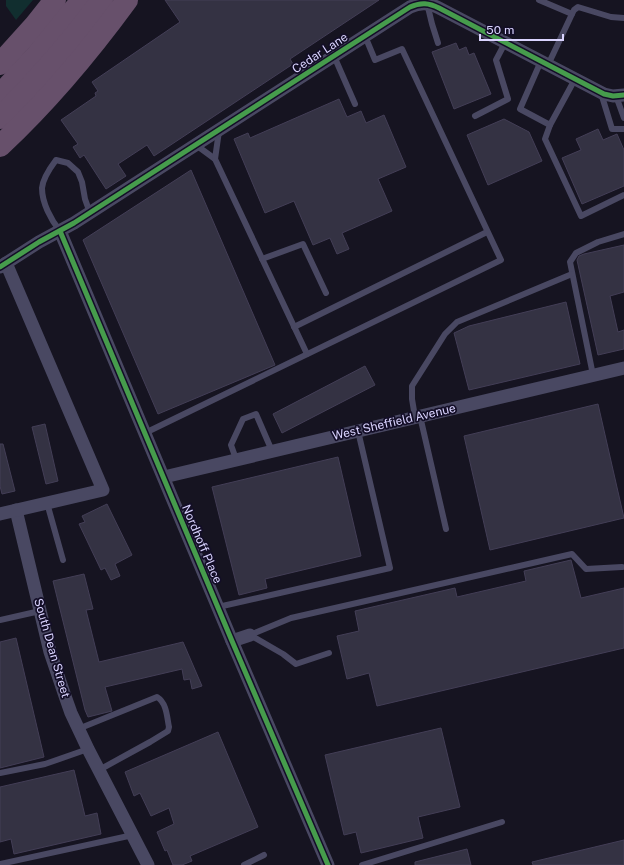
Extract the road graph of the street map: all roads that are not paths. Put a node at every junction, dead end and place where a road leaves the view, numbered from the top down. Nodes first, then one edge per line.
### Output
1 (55, 0) edge
2 (82, 0) edge
3 (102, 0) edge
4 (127, 0) edge
5 (539, 0) edge
6 (428, 2) edge
7 (572, 14) junction
8 (624, 18) edge
9 (365, 36) junction
10 (438, 43) dead end
11 (505, 43) junction
12 (334, 56) junction
13 (545, 63) junction
14 (0, 64) edge
15 (575, 79) junction
16 (600, 92) junction
17 (0, 95) edge
18 (620, 95) edge
19 (355, 104) dead end
20 (475, 116) dead end
21 (0, 118) edge
22 (624, 118) edge
23 (550, 125) junction
24 (624, 129) edge
25 (220, 130) junction
26 (196, 145) junction
27 (0, 146) edge
28 (215, 159) junction
29 (624, 195) edge
30 (90, 213) junction
31 (60, 231) junction
32 (487, 232) junction
33 (624, 234) edge
34 (262, 258) junction
35 (3, 265) edge
36 (572, 274) junction
37 (326, 293) dead end
38 (294, 327) junction
39 (307, 354) junction
40 (624, 368) edge
41 (593, 375) junction
42 (417, 417) junction
43 (358, 431) junction
44 (145, 433) junction
45 (272, 451) junction
46 (236, 459) junction
47 (164, 477) junction
48 (47, 503) junction
49 (16, 510) junction
50 (0, 514) edge
51 (446, 529) dead end
52 (63, 560) dead end
53 (622, 566) dead end
54 (218, 607) junction
55 (40, 611) junction
56 (0, 620) edge
57 (250, 635) junction
58 (232, 640) junction
59 (330, 653) dead end
60 (78, 729) junction
61 (88, 749) junction
62 (99, 770) junction
63 (0, 774) edge
64 (502, 822) dead end
65 (133, 835) junction
66 (264, 855) dead end
67 (0, 864) edge
68 (148, 865) edge
69 (244, 865) edge
70 (328, 865) edge
71 (362, 865) edge

1 - 14 highway
2 - 17 highway
3 - 21 highway
4 - 27 highway
5 - 7 lane
6 - 9 street, Cedar Lane
6 - 10 lane
6 - 11 street
7 - 8 lane
7 - 13 lane
9 - 12 street, Cedar Lane
9 - 32 lane
11 - 13 street
11 - 20 lane
12 - 19 lane
12 - 25 street, Cedar Lane
13 - 15 street
13 - 23 lane
15 - 16 street
15 - 23 lane
16 - 18 street
16 - 24 lane
18 - 22 lane
23 - 29 lane
25 - 26 street, Cedar Lane
25 - 28 lane
26 - 28 lane
26 - 30 street, Cedar Lane
28 - 34 lane
30 - 31 street, Cedar Lane
30 - 31 lane
31 - 35 street, Cedar Lane
31 - 44 street, Nordhoff Place
32 - 38 lane
32 - 39 lane
33 - 36 lane
34 - 37 lane
34 - 38 lane
35 - 48 street
36 - 41 lane
36 - 42 lane
38 - 39 lane
39 - 44 lane
40 - 41 street, West Sheffield Avenue
41 - 42 street, West Sheffield Avenue
42 - 43 street, West Sheffield Avenue
42 - 51 lane
43 - 45 street, West Sheffield Avenue
43 - 54 lane
44 - 47 street, Nordhoff Place
45 - 46 street, West Sheffield Avenue
45 - 46 lane
46 - 47 street, West Sheffield Avenue
47 - 54 street, Nordhoff Place
48 - 49 street
48 - 52 lane
49 - 50 street
49 - 55 street, South Dean Street
53 - 57 lane
54 - 58 street, Nordhoff Place
55 - 56 lane
55 - 60 street, South Dean Street
57 - 58 street
57 - 59 lane
58 - 70 street, Nordhoff Place
60 - 61 street, South Dean Street
60 - 62 lane
61 - 62 street, South Dean Street
61 - 63 lane
62 - 65 street, South Dean Street
64 - 71 lane
65 - 67 lane
65 - 68 street, South Dean Street
66 - 69 lane

